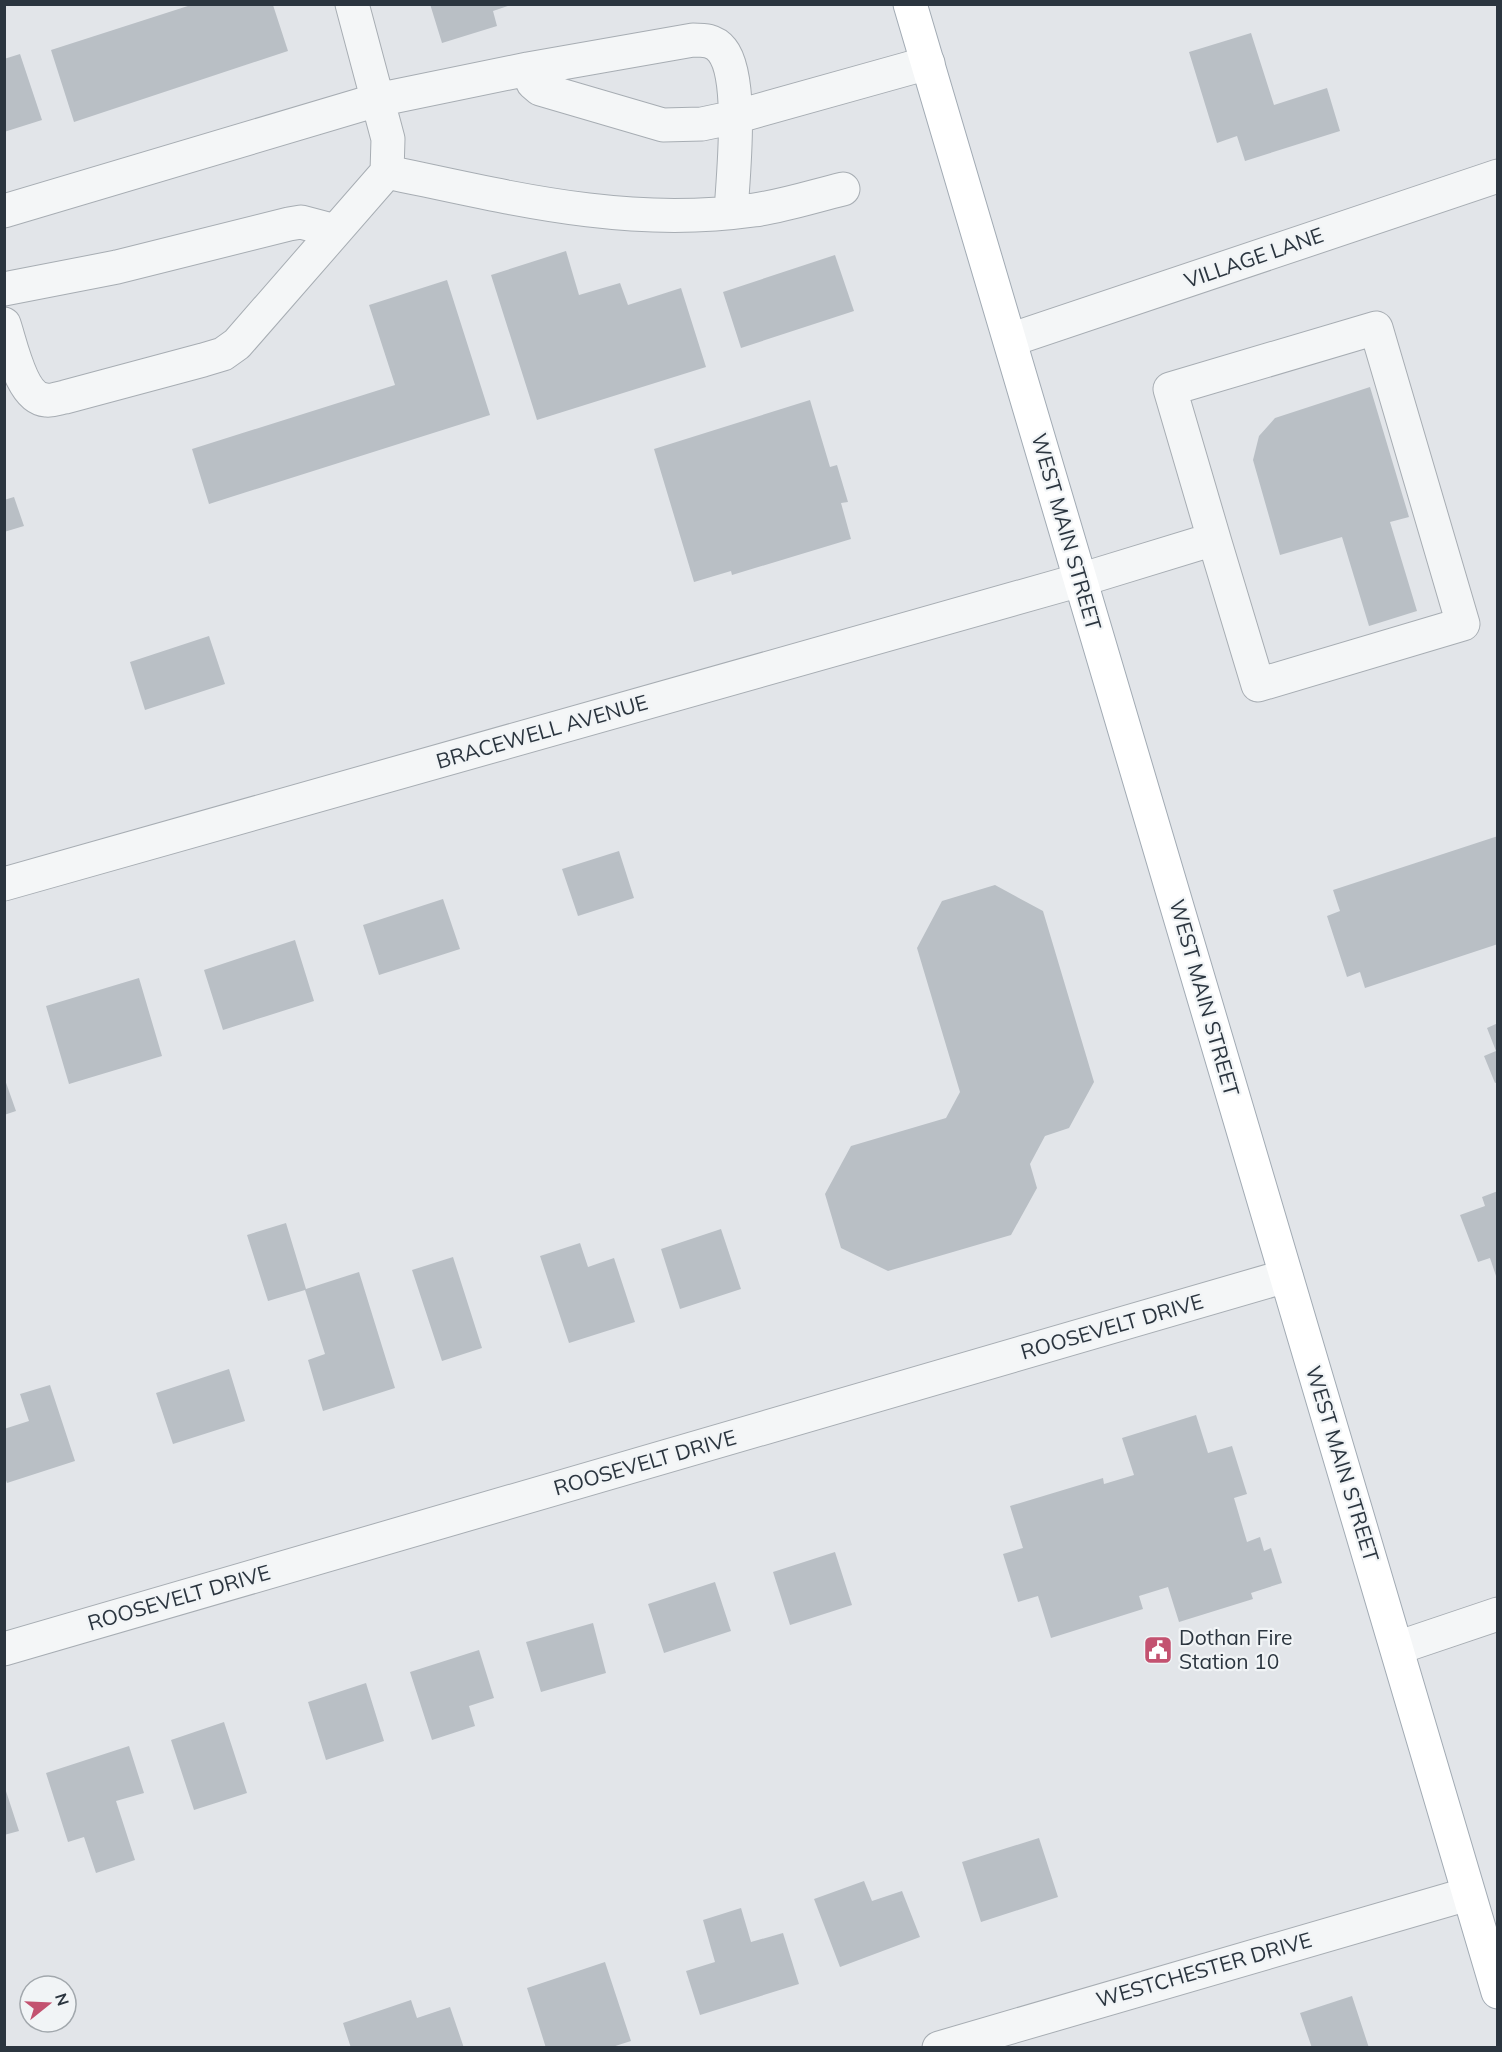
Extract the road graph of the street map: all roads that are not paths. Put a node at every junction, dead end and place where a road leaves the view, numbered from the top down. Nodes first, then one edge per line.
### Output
1 (352, 4) edge
2 (910, 4) edge
3 (928, 63) junction
4 (528, 69) junction
5 (377, 100) junction
6 (735, 117) junction
7 (387, 172) junction
8 (1497, 176) edge
9 (843, 189) dead end
10 (4, 211) edge
11 (731, 212) junction
12 (335, 231) junction
13 (4, 289) edge
14 (4, 324) edge
15 (1010, 340) junction
16 (1214, 538) junction
17 (1080, 580) junction
18 (4, 884) edge
19 (1286, 1276) junction
20 (1497, 1614) edge
21 (1397, 1648) junction
22 (4, 1649) edge
23 (1468, 1894) junction
24 (1497, 1992) edge
25 (939, 2048) edge

1 - 5 street
2 - 3 main road, WEST MAIN STREET
3 - 6 street
3 - 15 main road, WEST MAIN STREET
4 - 5 street
4 - 6 street
4 - 6 street
5 - 7 street
5 - 10 street
6 - 11 street
7 - 11 street
7 - 12 street
8 - 15 street, VILLAGE LANE
9 - 11 street
12 - 13 street
12 - 14 street
15 - 17 main road, WEST MAIN STREET
16 - 16 street
16 - 17 street, BRACEWELL AVENUE
17 - 18 street, BRACEWELL AVENUE
17 - 19 main road, WEST MAIN STREET
19 - 21 main road, WEST MAIN STREET
19 - 22 street, ROOSEVELT DRIVE
20 - 21 street
21 - 23 main road, WEST MAIN STREET
23 - 24 main road, WEST MAIN STREET
23 - 25 street, WESTCHESTER DRIVE

